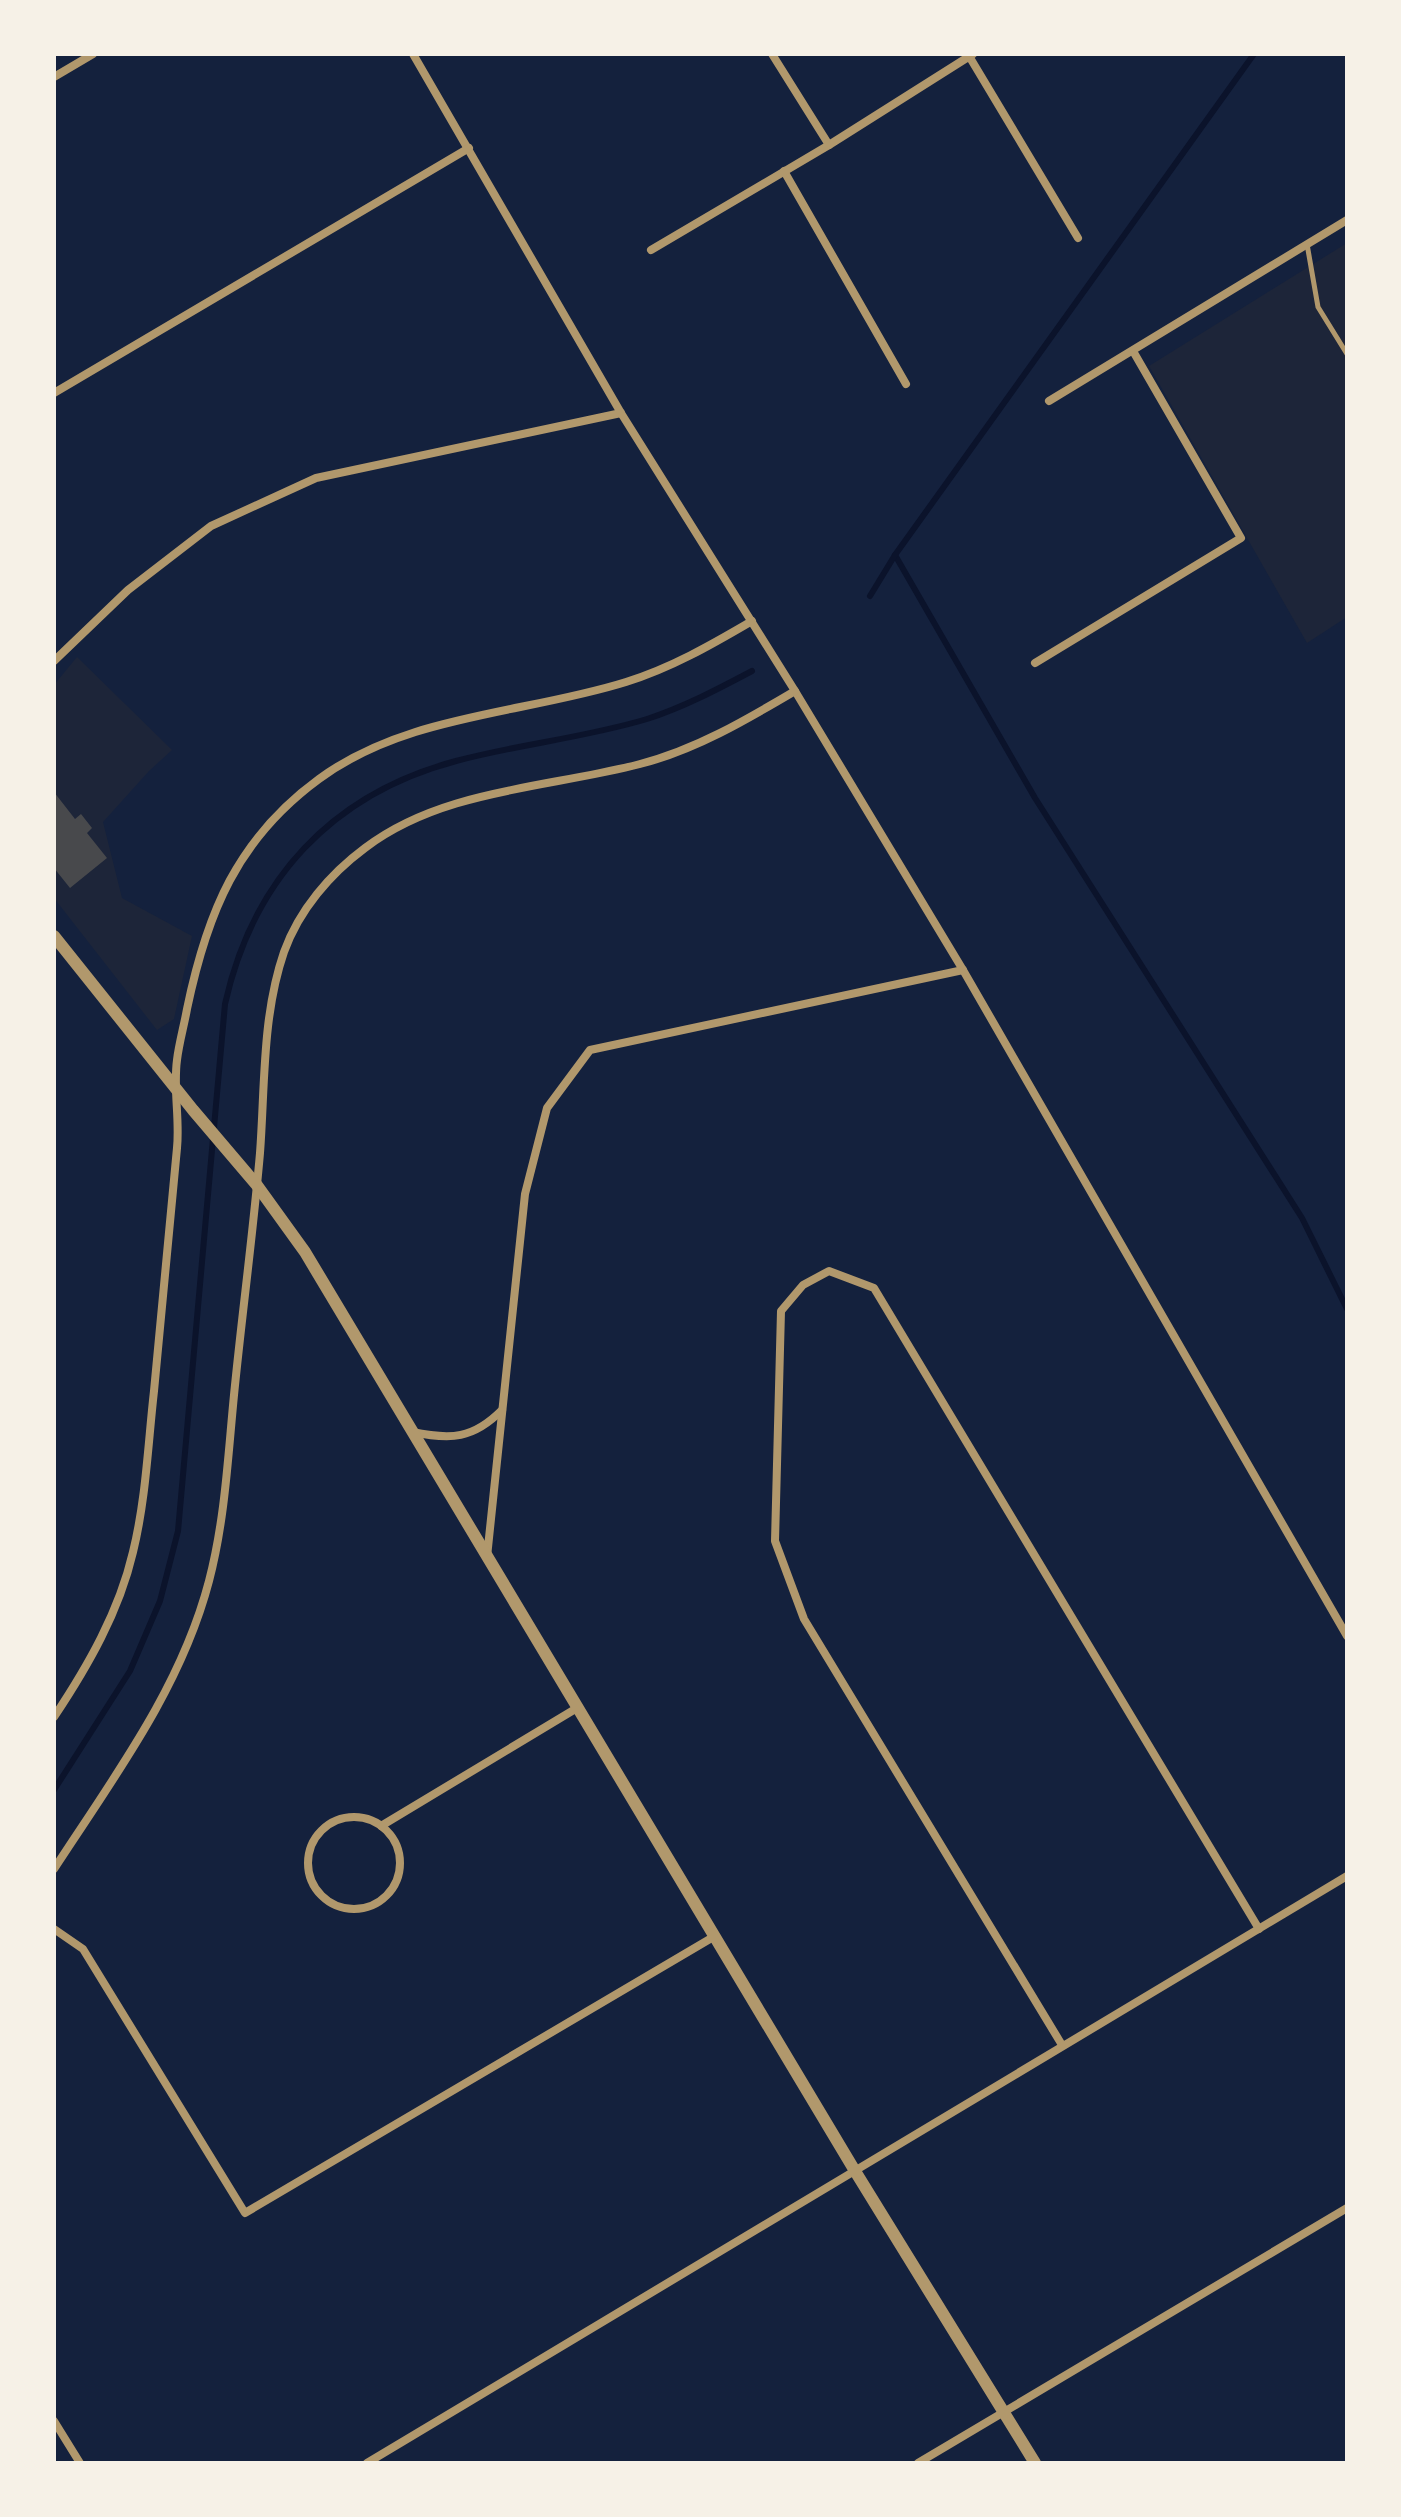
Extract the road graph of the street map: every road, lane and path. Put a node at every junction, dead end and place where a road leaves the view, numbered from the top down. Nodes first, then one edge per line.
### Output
1 (93, 54) edge
2 (413, 54) edge
3 (772, 54) edge
4 (971, 55) edge
5 (54, 77) edge
6 (829, 145) junction
7 (469, 148) junction
8 (784, 171) junction
9 (1344, 222) edge
10 (1347, 234) edge
11 (1078, 238) dead end
12 (1307, 244) junction
13 (651, 250) dead end
14 (1133, 351) junction
15 (1347, 354) edge
16 (906, 384) dead end
17 (54, 393) edge
18 (1049, 401) dead end
19 (621, 413) junction
20 (752, 621) junction
21 (54, 661) edge
22 (1035, 663) dead end
23 (795, 691) junction
24 (54, 936) edge
25 (963, 970) junction
26 (176, 1089) junction
27 (256, 1184) junction
28 (502, 1409) junction
29 (412, 1432) junction
30 (487, 1558) junction
31 (1347, 1636) edge
32 (577, 1708) junction
33 (54, 1717) edge
34 (381, 1826) junction
35 (54, 1869) edge
36 (1347, 1876) edge
37 (54, 1929) edge
38 (1259, 1929) junction
39 (715, 1936) junction
40 (1062, 2045) junction
41 (855, 2171) junction
42 (1347, 2208) edge
43 (1004, 2411) junction
44 (54, 2421) edge
45 (380, 2460) edge
46 (80, 2463) edge
47 (367, 2463) edge
48 (918, 2463) edge
49 (1035, 2463) edge

1 - 5 street
2 - 7 street
3 - 6 street
4 - 6 street
4 - 11 street
6 - 8 street
7 - 17 street
7 - 19 street
8 - 13 street
8 - 16 street
9 - 10 lane
9 - 12 street
12 - 14 street
12 - 15 lane
14 - 18 street
14 - 22 street
19 - 20 street
19 - 21 street
20 - 23 street
20 - 26 street
23 - 25 street
23 - 27 street
24 - 26 street
25 - 28 street
25 - 31 street
26 - 27 street
26 - 33 street
27 - 29 street
27 - 35 street
28 - 29 street
28 - 30 street
29 - 30 street
30 - 32 street
32 - 34 street
32 - 39 street
34 - 34 street
36 - 38 street
37 - 39 street
38 - 40 street
38 - 40 street
39 - 41 street
40 - 41 street
41 - 43 street
41 - 45 street
42 - 43 street
43 - 48 street
43 - 49 street
44 - 46 street
45 - 47 street

